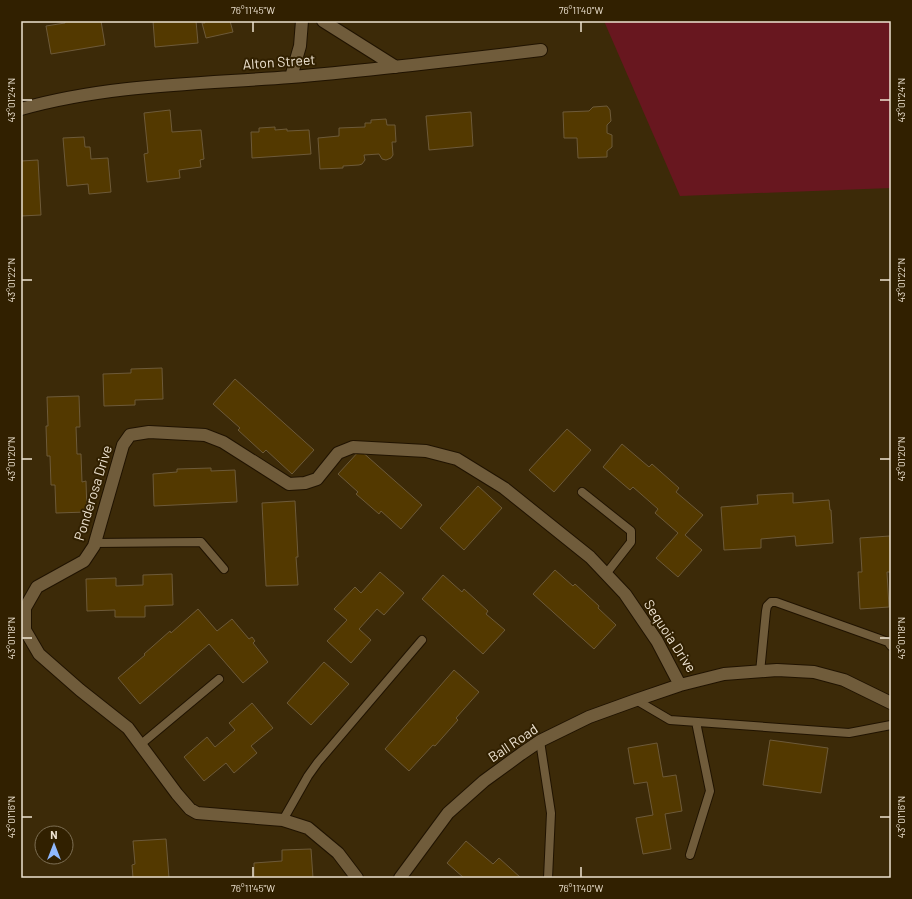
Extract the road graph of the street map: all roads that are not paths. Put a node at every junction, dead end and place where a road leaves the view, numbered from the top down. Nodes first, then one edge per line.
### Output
1 (302, 21) edge
2 (323, 21) edge
3 (541, 50) dead end
4 (396, 67) junction
5 (291, 77) junction
6 (21, 109) edge
7 (468, 466) joint
8 (582, 492) dead end
9 (95, 543) junction
10 (224, 569) dead end
11 (606, 574) junction
12 (422, 640) dead end
13 (891, 646) edge
14 (760, 672) junction
15 (219, 679) dead end
16 (680, 685) junction
17 (636, 700) junction
18 (891, 701) edge
19 (696, 722) junction
20 (891, 725) edge
21 (540, 741) junction
22 (140, 745) junction
23 (283, 820) junction
24 (690, 855) dead end
25 (403, 877) edge
26 (357, 878) edge
27 (548, 878) edge

1 - 5 street
2 - 4 street
3 - 4 street, Alton Street
4 - 5 street, Alton Street
5 - 6 street, Alton Street
7 - 9 street, Ponderosa Drive
7 - 11 street, Sequoia Drive
8 - 11 lane
9 - 10 lane
9 - 22 street, Ponderosa Drive
11 - 16 street, Sequoia Drive
12 - 23 lane
13 - 14 lane
14 - 16 street, Sequoia Drive
14 - 18 street, Sequoia Drive
15 - 22 lane
16 - 17 street, Ball Road
17 - 19 lane
17 - 21 street, Ball Road
19 - 20 lane
19 - 24 lane
21 - 25 street, Ball Road
21 - 27 lane
22 - 23 street, Ponderosa Drive
23 - 26 street, Ponderosa Drive

